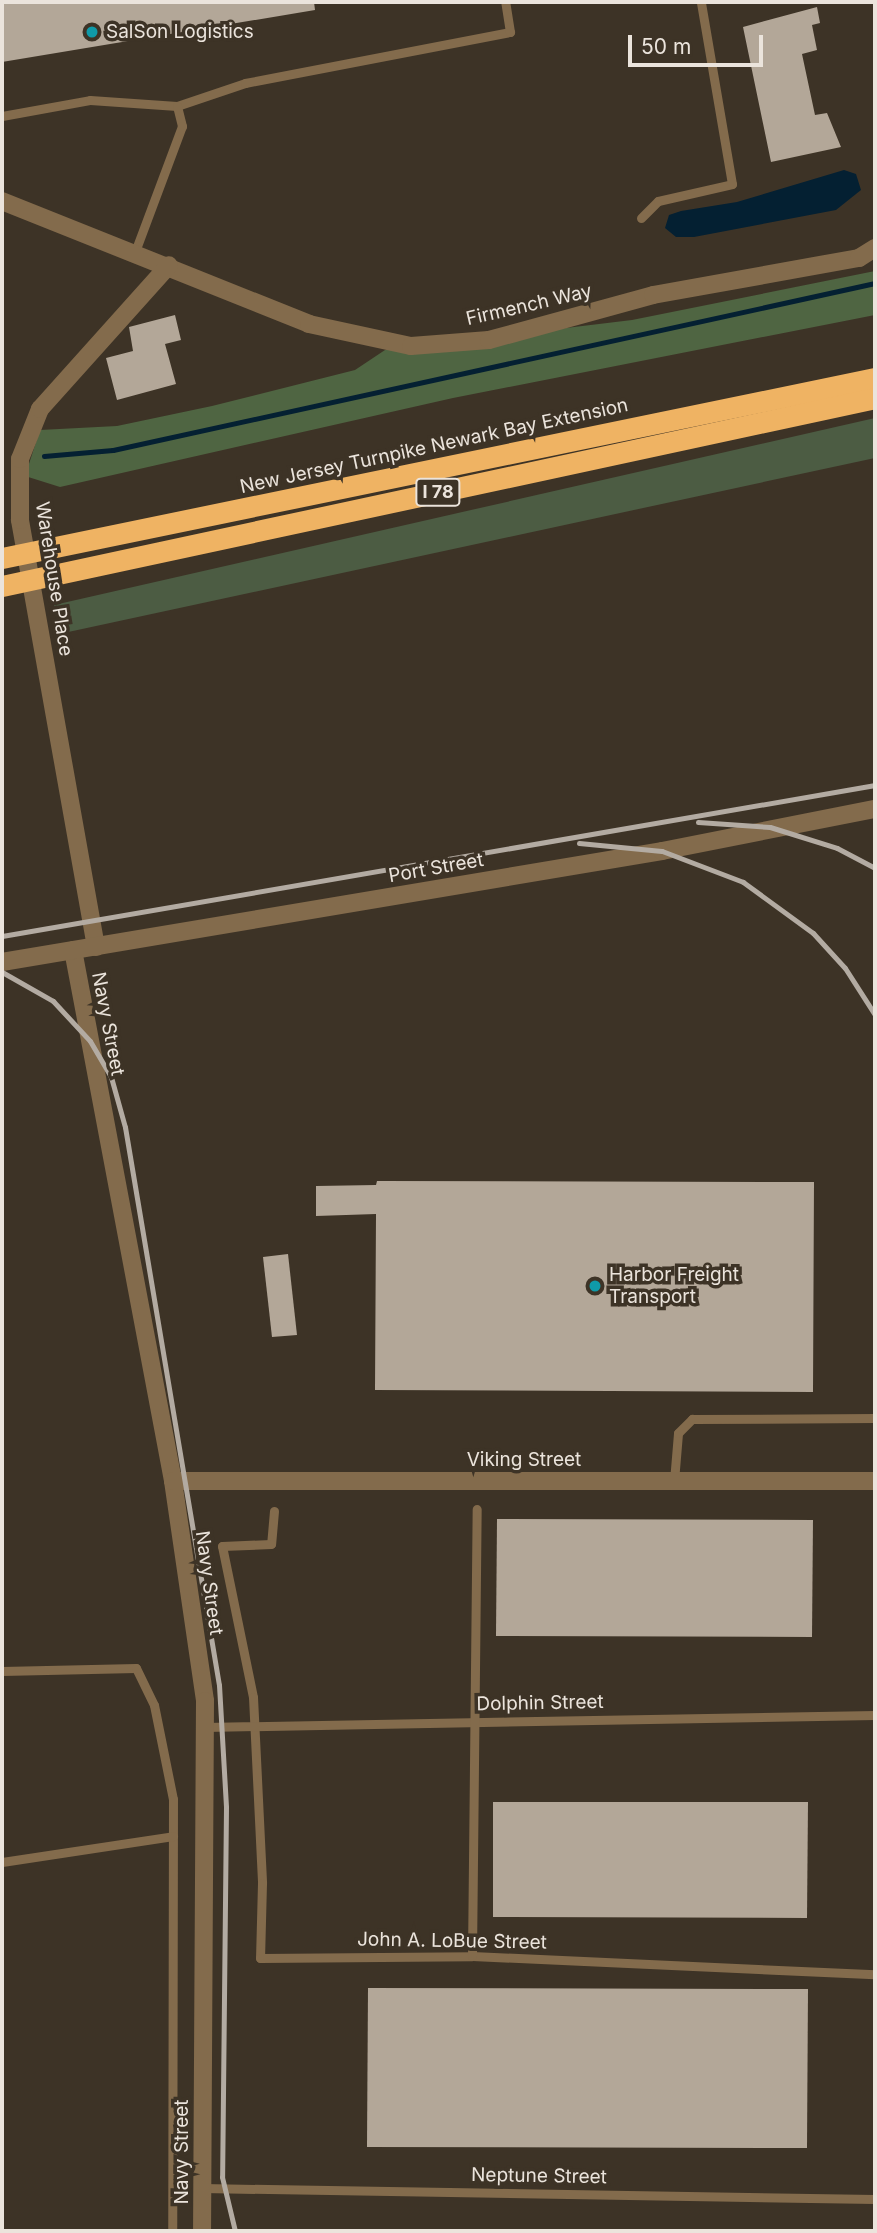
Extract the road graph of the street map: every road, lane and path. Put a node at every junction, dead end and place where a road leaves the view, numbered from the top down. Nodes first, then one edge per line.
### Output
1 (505, 2) edge
2 (701, 2) edge
3 (177, 106) junction
4 (2, 116) edge
5 (2, 201) edge
6 (641, 218) dead end
7 (875, 248) edge
8 (135, 252) junction
9 (169, 265) junction
10 (875, 378) edge
11 (875, 398) edge
12 (2, 558) edge
13 (2, 586) edge
14 (875, 809) edge
15 (96, 947) junction
16 (73, 950) junction
17 (2, 962) edge
18 (875, 1418) edge
19 (173, 1481) junction
20 (674, 1481) junction
21 (875, 1481) edge
22 (477, 1509) dead end
23 (274, 1511) dead end
24 (2, 1671) edge
25 (875, 1715) edge
26 (475, 1722) junction
27 (250, 1726) junction
28 (205, 1727) junction
29 (173, 1836) junction
30 (2, 1862) edge
31 (472, 1956) junction
32 (875, 1974) edge
33 (202, 2189) junction
34 (875, 2199) edge
35 (172, 2231) edge
36 (202, 2231) edge

1 - 3 lane
2 - 6 lane
3 - 4 lane
3 - 8 lane
5 - 8 street, Firmench Way
7 - 9 street, Firmench Way
8 - 9 street, Firmench Way
9 - 15 street, Warehouse Place
10 - 12 highway, New Jersey Turnpike Newark Bay Extension / I 78, bridge
11 - 13 highway, I 78, bridge
14 - 15 street, Port Street
15 - 16 street, Port Street
16 - 17 street, Port Street
16 - 19 street, Navy Street
18 - 20 lane
19 - 20 street, Viking Street
19 - 28 street, Navy Street
20 - 21 street, Viking Street
22 - 26 lane
23 - 27 lane
24 - 29 lane
25 - 26 lane, Dolphin Street
26 - 27 lane, Dolphin Street
26 - 31 lane
27 - 28 lane, Dolphin Street
27 - 31 lane, John A. LoBue Street
28 - 33 street, Navy Street
29 - 30 lane
29 - 35 lane
31 - 32 lane, John A. LoBue Street
33 - 34 lane, Neptune Street
33 - 36 street, Navy Street

